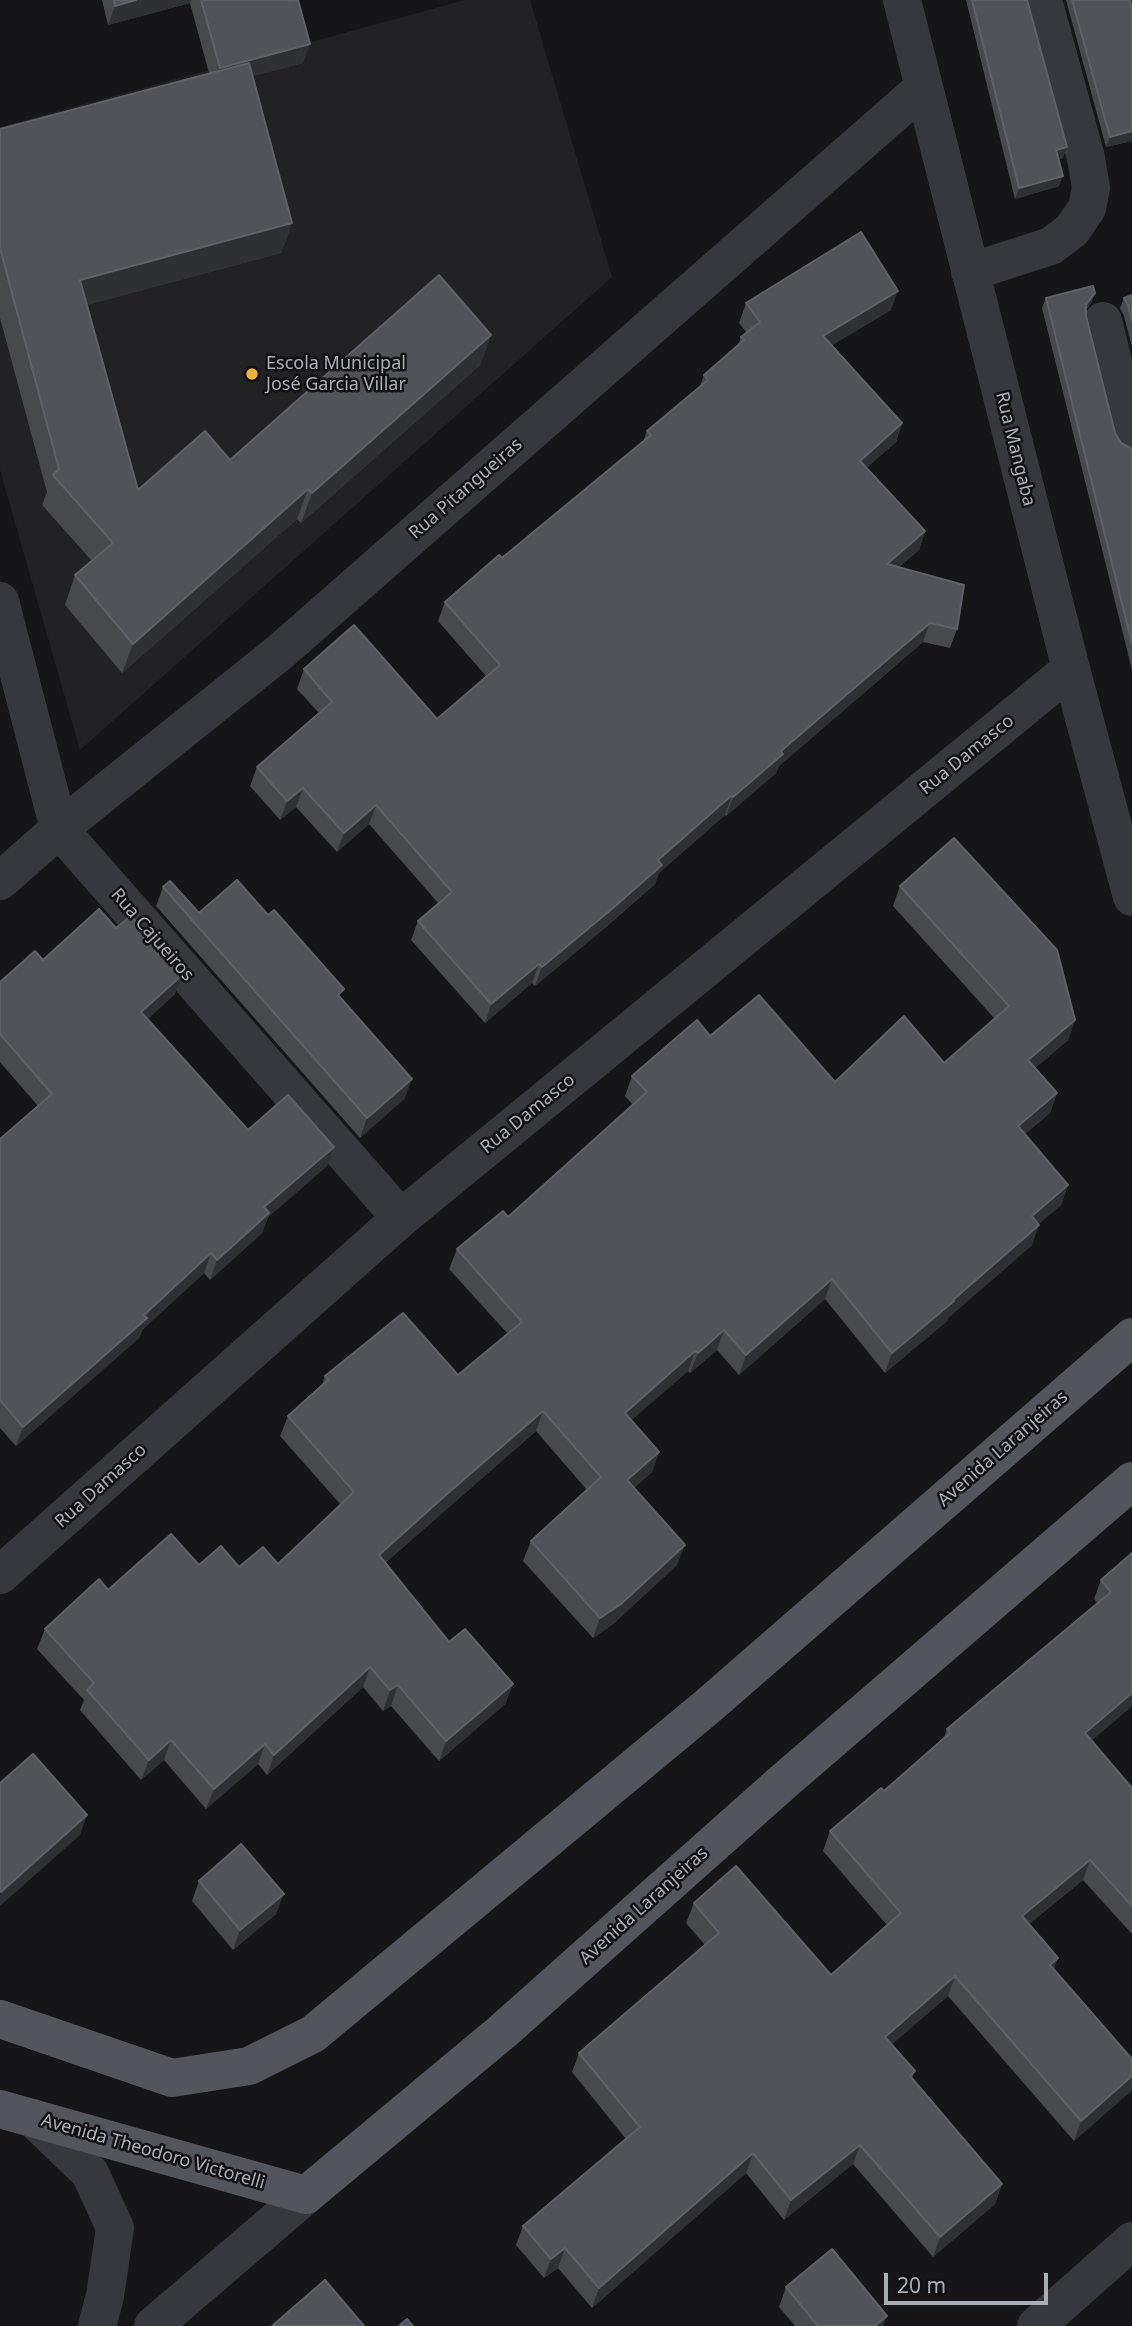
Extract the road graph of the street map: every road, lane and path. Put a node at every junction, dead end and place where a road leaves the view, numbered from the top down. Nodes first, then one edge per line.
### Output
1 (902, 0) edge
2 (1042, 0) edge
3 (923, 88) junction
4 (970, 272) junction
5 (1103, 321) dead end
6 (1132, 438) edge
7 (0, 601) edge
8 (1071, 669) junction
9 (58, 829) junction
10 (0, 881) edge
11 (1132, 897) edge
12 (401, 1218) junction
13 (1132, 1337) edge
14 (1132, 1481) edge
15 (0, 1575) edge
16 (0, 2018) edge
17 (16, 2113) edge
18 (306, 2195) junction
19 (1132, 2241) edge
20 (97, 2326) edge
21 (153, 2326) edge
22 (1036, 2326) edge

1 - 3 street, Rua Mangaba
2 - 4 street
3 - 4 street, Rua Mangaba
3 - 9 street, Rua Pitangueiras
4 - 8 street, Rua Mangaba
5 - 6 street
7 - 9 street, Rua Cajueiros
8 - 11 street, Rua Mangaba
8 - 12 street, Rua Damasco
9 - 10 street, Rua Pitangueiras
9 - 12 street, Rua Cajueiros
12 - 15 street, Rua Damasco
13 - 16 main road, Avenida Laranjeiras
14 - 18 main road, Avenida Laranjeiras
17 - 18 main road, Avenida Theodoro Victorelli
17 - 20 street
18 - 21 street, Avenida Laranjeiras
19 - 22 street

